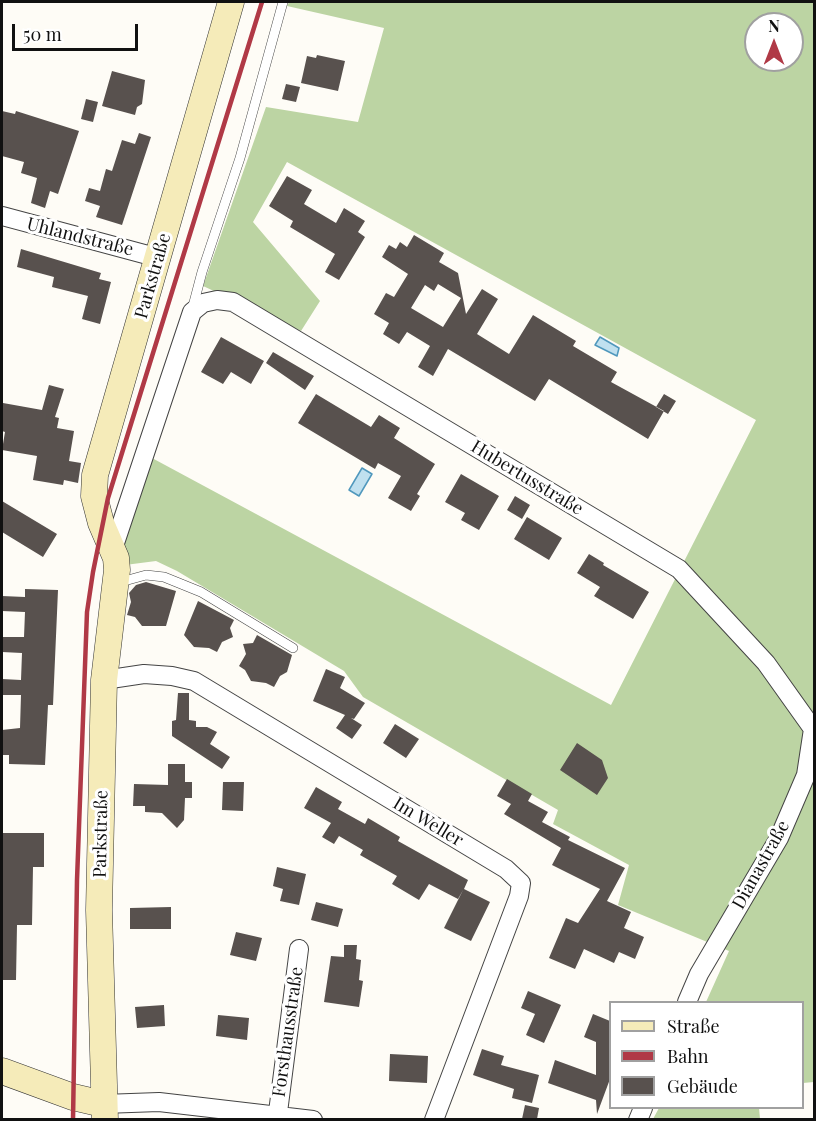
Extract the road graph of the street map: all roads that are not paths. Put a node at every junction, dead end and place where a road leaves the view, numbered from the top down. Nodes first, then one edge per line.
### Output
1 (231, 2) edge
2 (283, 2) edge
3 (2, 216) edge
4 (159, 258) junction
5 (192, 312) junction
6 (113, 549) junction
7 (115, 584) junction
8 (293, 648) dead end
9 (104, 680) junction
10 (814, 725) edge
11 (299, 949) dead end
12 (687, 1001) edge
13 (2, 1071) edge
14 (104, 1112) edge
15 (277, 1118) edge
16 (313, 1119) edge
17 (434, 1119) edge

1 - 4 street, Parkstraße
2 - 5 lane
3 - 4 street, Uhlandstraße
4 - 6 street, Parkstraße
5 - 6 street, Parkstraße
5 - 10 street, Hubertusstraße
6 - 7 street, Parkstraße
7 - 8 lane
7 - 9 street, Parkstraße
9 - 14 street, Parkstraße
9 - 17 street, Im Weller
10 - 12 street, Dianastraße
11 - 15 street, Forsthausstraße
13 - 14 street, Forsthausstraße
14 - 15 street, Forsthausstraße
15 - 16 street, Forsthausstraße

